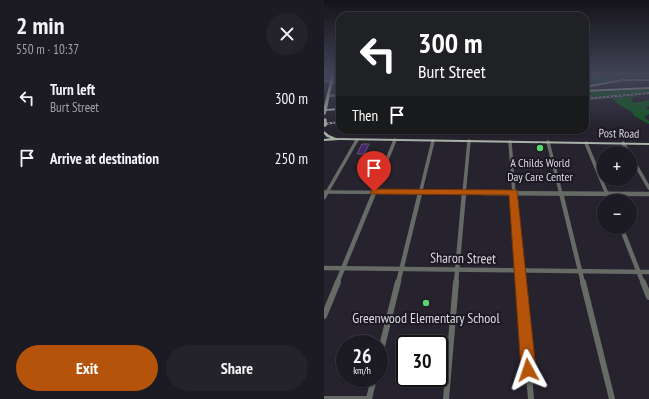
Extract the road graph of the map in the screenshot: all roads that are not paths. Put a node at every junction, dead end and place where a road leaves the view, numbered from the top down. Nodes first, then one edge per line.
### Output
1 (336, 96) edge
2 (325, 98) edge
3 (324, 110) edge
4 (336, 110) edge
5 (325, 123) edge
6 (324, 132) edge
7 (339, 139) junction
8 (324, 140) edge
9 (357, 140) junction
10 (395, 140) junction
11 (433, 141) junction
12 (469, 141) junction
13 (510, 142) junction
14 (548, 142) junction
15 (586, 143) junction
16 (624, 143) junction
17 (649, 144) edge
18 (626, 146) edge
19 (637, 167) edge
20 (649, 188) edge
21 (325, 192) edge
22 (374, 192) junction
23 (464, 192) junction
24 (514, 192) junction
25 (420, 193) junction
26 (561, 193) junction
27 (607, 193) junction
28 (649, 194) edge
29 (324, 196) edge
30 (624, 234) edge
31 (324, 268) edge
32 (343, 268) junction
33 (401, 269) junction
34 (457, 270) junction
35 (520, 270) junction
36 (580, 271) junction
37 (639, 272) junction
38 (649, 272) edge
39 (649, 297) edge
40 (324, 316) edge
41 (385, 335) edge
42 (371, 387) edge
43 (324, 399) edge
44 (368, 399) edge
45 (446, 399) edge
46 (531, 399) edge
47 (612, 399) edge

1 - 2 street
2 - 3 main road
3 - 4 main road
3 - 5 main road
5 - 6 main road
6 - 7 main road
7 - 8 main road, Post Road
7 - 9 main road, Post Road
9 - 10 main road, Post Road
9 - 21 street
10 - 11 main road, Post Road
10 - 22 street
11 - 12 main road, Post Road
11 - 25 street
12 - 13 main road, Post Road
12 - 23 street
13 - 14 main road, Post Road
13 - 24 street
14 - 15 main road, Post Road
14 - 26 street
15 - 16 main road, Post Road
15 - 27 street
16 - 17 main road, Post Road
16 - 18 street
19 - 20 street
21 - 22 street
21 - 29 street
22 - 25 street
22 - 32 street
23 - 24 street
23 - 25 street
23 - 34 street
24 - 26 street
24 - 35 street
25 - 33 street
26 - 27 street
26 - 36 street
27 - 28 street
30 - 37 street
31 - 32 street, Sharon Street
32 - 33 street, Sharon Street
32 - 40 street
33 - 34 street, Sharon Street
33 - 41 street
34 - 35 street, Sharon Street
34 - 45 street
35 - 36 street, Sharon Street
35 - 46 street
36 - 37 street, Sharon Street
36 - 47 street
37 - 38 street, Sharon Street
37 - 39 street
42 - 44 street
43 - 44 street

